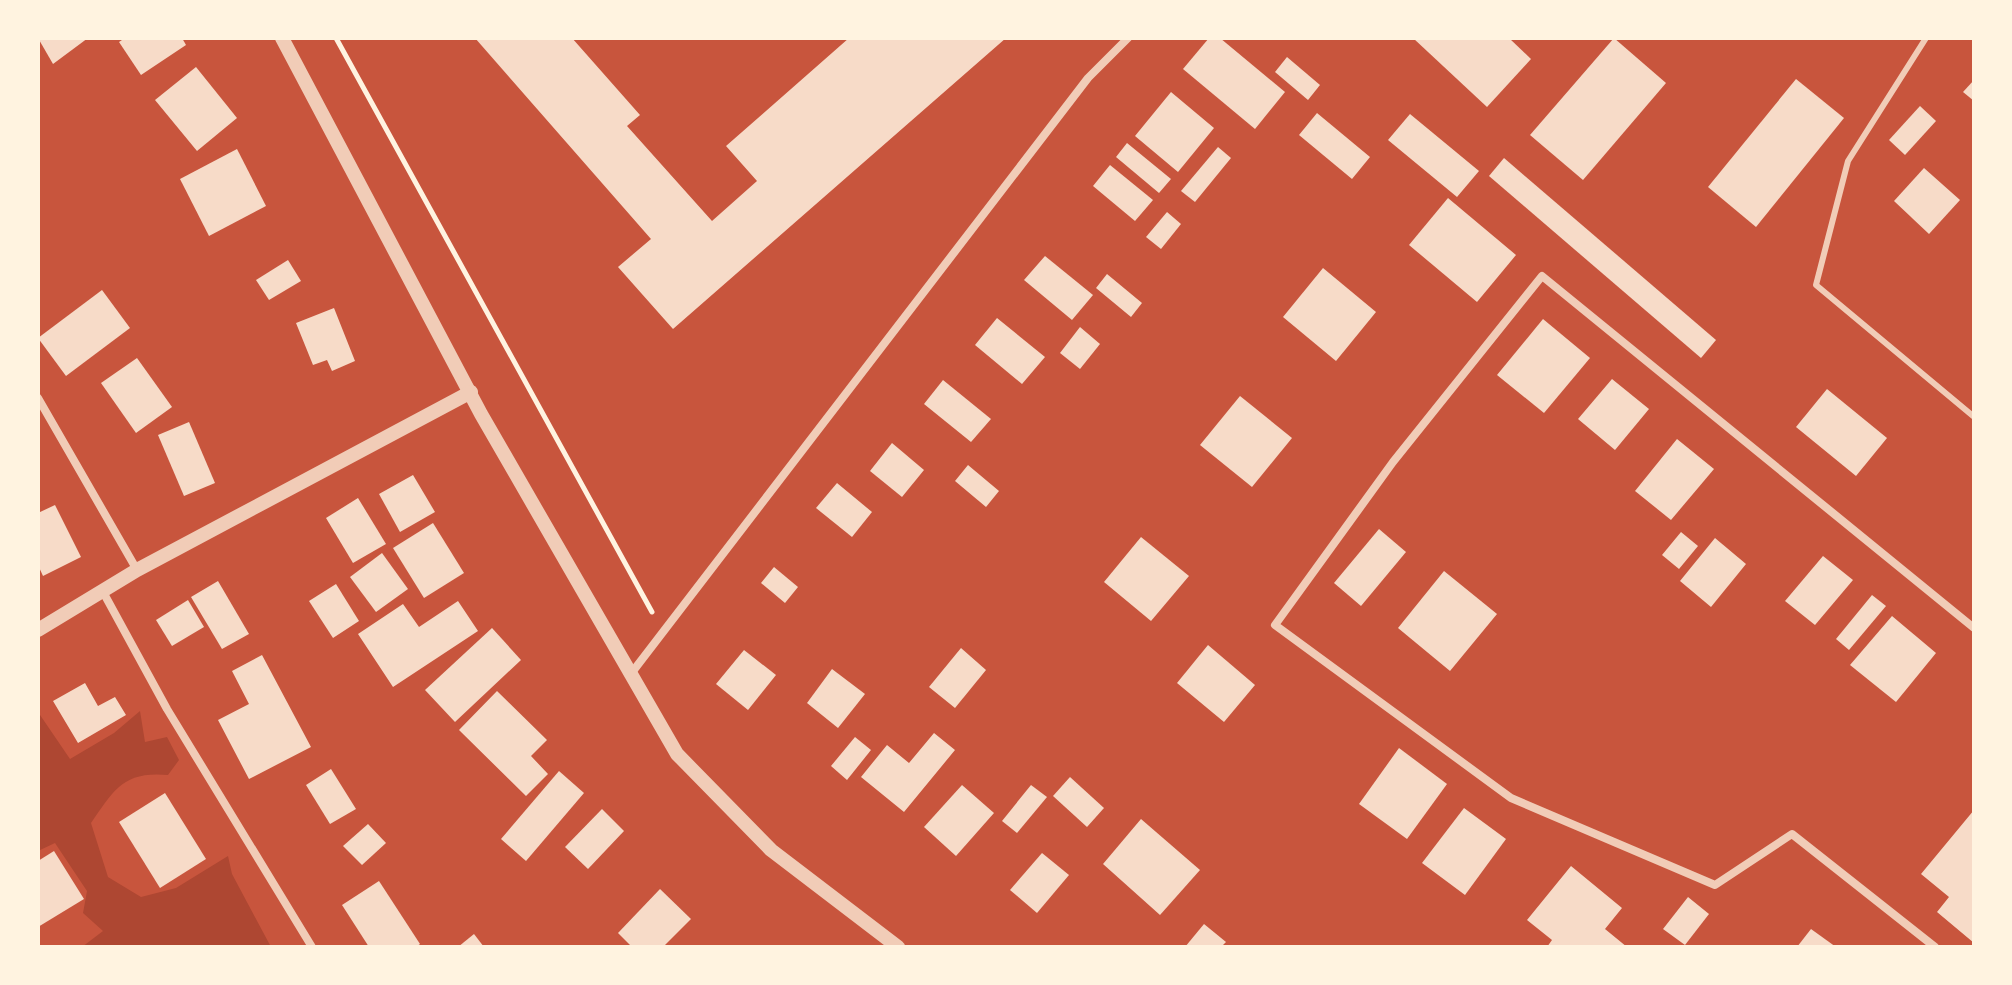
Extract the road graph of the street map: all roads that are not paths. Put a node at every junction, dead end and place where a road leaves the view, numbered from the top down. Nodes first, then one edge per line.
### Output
1 (282, 38) edge
2 (1128, 38) edge
3 (1926, 38) edge
4 (471, 392) junction
5 (38, 398) edge
6 (1973, 416) edge
7 (137, 570) junction
8 (102, 590) junction
9 (1974, 628) edge
10 (38, 630) edge
11 (630, 675) junction
12 (312, 947) edge
13 (898, 947) edge
14 (1935, 947) edge

1 - 4 street
2 - 11 street
3 - 6 lane
4 - 7 street
4 - 11 street
5 - 7 street
7 - 8 street
8 - 10 street
8 - 12 street
9 - 14 street
11 - 13 street

